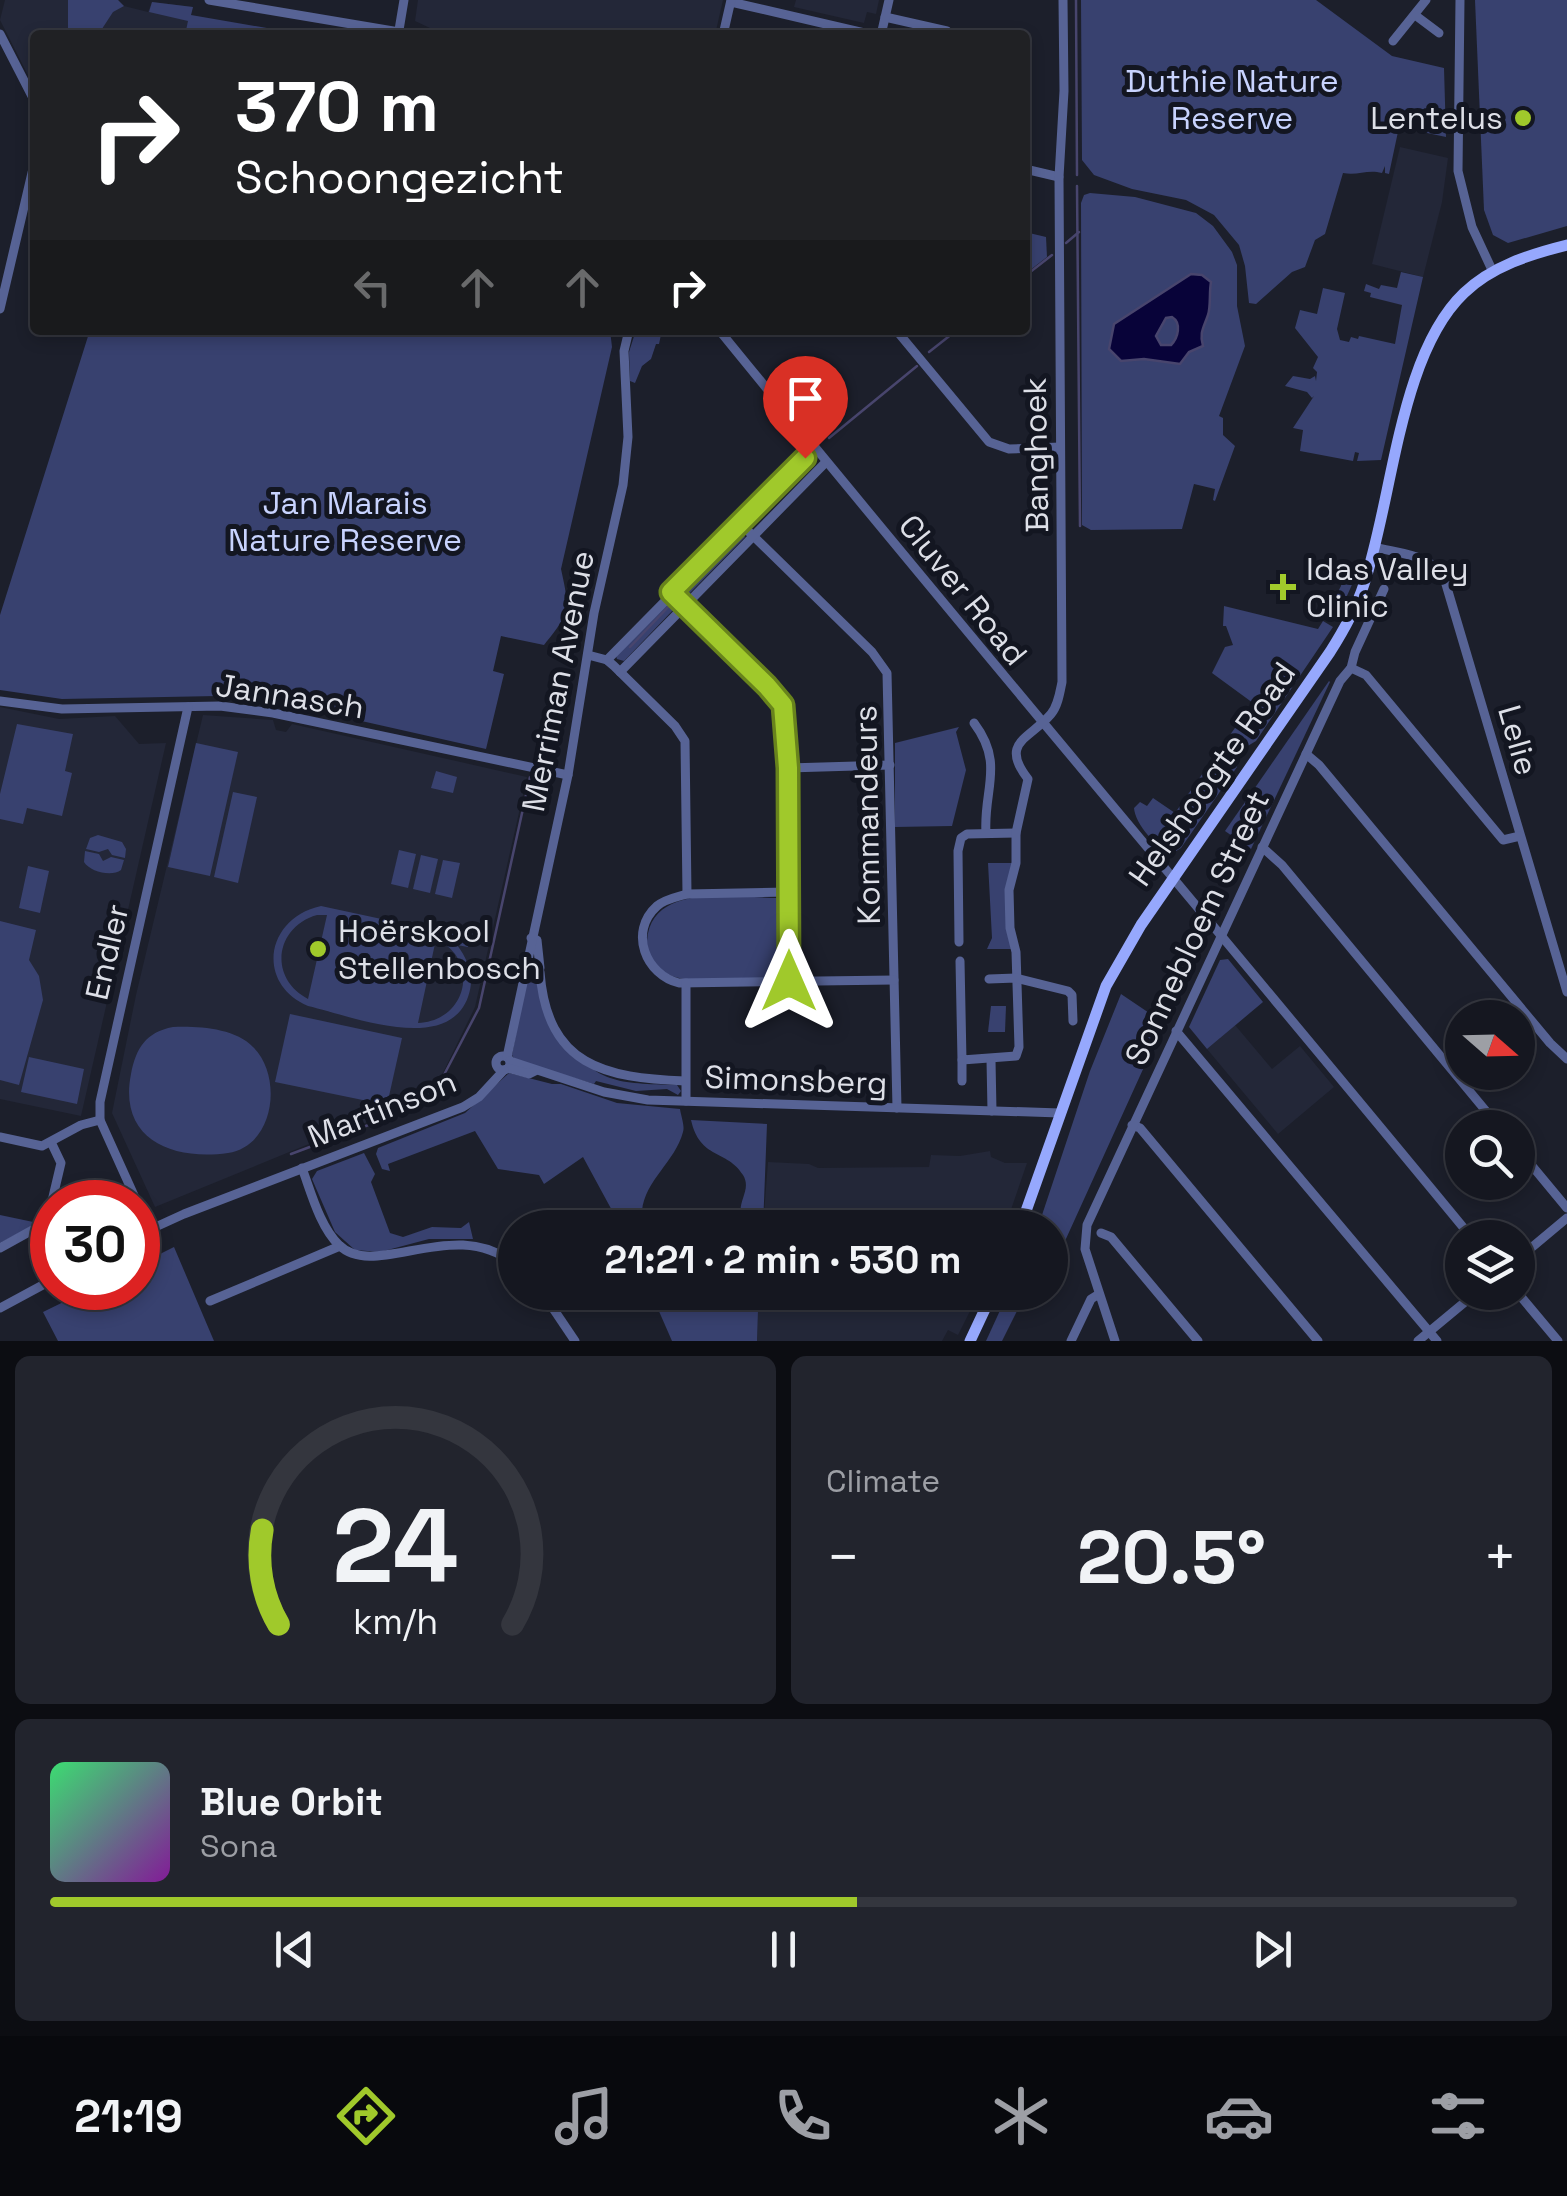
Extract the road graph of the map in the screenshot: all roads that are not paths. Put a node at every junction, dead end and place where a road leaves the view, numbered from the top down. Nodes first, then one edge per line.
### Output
1 (210, 0) edge
2 (404, 0) edge
3 (889, 0) edge
4 (1063, 0) edge
5 (1426, 0) edge
6 (1460, 0) edge
7 (731, 1) edge
8 (290, 6) edge
9 (1416, 15) junction
10 (885, 17) junction
11 (399, 30) joint
12 (724, 30) edge
13 (852, 30) edge
14 (882, 30) edge
15 (943, 30) edge
16 (1439, 33) dead end
17 (0, 34) edge
18 (1392, 40) dead end
19 (0, 47) edge
20 (30, 92) edge
21 (30, 105) edge
22 (1030, 170) edge
23 (1059, 177) junction
24 (30, 181) edge
25 (1567, 245) edge
26 (1493, 272) junction
27 (0, 309) edge
28 (628, 335) edge
29 (723, 335) edge
30 (900, 335) edge
31 (1060, 447) junction
32 (815, 449) junction
33 (826, 462) junction
34 (792, 470) junction
35 (804, 483) junction
36 (740, 523) junction
37 (753, 535) junction
38 (1374, 547) junction
39 (1384, 589) dead end
40 (671, 592) junction
41 (684, 604) junction
42 (588, 655) junction
43 (606, 660) junction
44 (1351, 668) junction
45 (620, 672) junction
46 (0, 701) edge
47 (188, 707) junction
48 (1040, 722) junction
49 (974, 724) dead end
50 (1306, 754) junction
51 (890, 765) junction
52 (788, 768) junction
53 (568, 775) junction
54 (1016, 832) junction
55 (986, 833) junction
56 (1520, 836) junction
57 (1262, 847) junction
58 (1173, 877) junction
59 (788, 892) junction
60 (687, 894) junction
61 (1222, 935) junction
62 (531, 938) junction
63 (959, 942) dead end
64 (960, 961) dead end
65 (540, 973) junction
66 (523, 976) junction
67 (1016, 978) junction
68 (990, 979) dead end
69 (894, 980) junction
70 (789, 981) junction
71 (686, 983) junction
72 (1567, 992) edge
73 (1073, 1020) dead end
74 (1176, 1030) junction
75 (1567, 1059) edge
76 (962, 1060) junction
77 (990, 1060) junction
78 (504, 1063) junction
79 (686, 1080) junction
80 (962, 1081) dead end
81 (686, 1101) junction
82 (897, 1108) junction
83 (1485, 1110) edge
84 (992, 1111) junction
85 (1060, 1113) junction
86 (100, 1120) junction
87 (1132, 1124) junction
88 (0, 1137) edge
89 (52, 1142) junction
90 (302, 1168) junction
91 (1535, 1169) edge
92 (127, 1180) edge
93 (1567, 1208) edge
94 (1026, 1210) edge
95 (1567, 1218) edge
96 (1457, 1220) edge
97 (160, 1225) edge
98 (1100, 1233) dead end
99 (1535, 1244) edge
100 (340, 1246) junction
101 (0, 1248) edge
102 (498, 1254) edge
103 (30, 1292) edge
104 (1099, 1294) junction
105 (210, 1301) dead end
106 (0, 1308) edge
107 (554, 1310) edge
108 (985, 1310) edge
109 (1456, 1310) edge
110 (1532, 1310) edge
111 (1430, 1332) junction
112 (575, 1341) edge
113 (970, 1341) edge
114 (1070, 1341) edge
115 (1114, 1341) edge
116 (1198, 1341) edge
117 (1318, 1341) edge
118 (1418, 1341) edge
119 (1437, 1341) edge
120 (1558, 1341) edge

1 - 8 street
2 - 11 street
3 - 10 street
4 - 23 street, Banghoek
5 - 9 street
6 - 26 street
7 - 12 street
7 - 13 street
8 - 11 street
9 - 16 street
9 - 18 street
10 - 14 street
10 - 15 street
17 - 20 street
19 - 21 street
22 - 23 street
23 - 31 street, Banghoek
24 - 27 street
25 - 26 main road, Helshoogte Road
26 - 38 main road, Helshoogte Road
28 - 42 street, Merriman Avenue
29 - 32 street, Cluver Road
30 - 31 street
31 - 48 street, Banghoek
32 - 33 street, Cluver Road
32 - 34 street
33 - 35 street
33 - 48 street, Cluver Road
34 - 35 street
34 - 36 street
35 - 37 street
36 - 37 street, Kommandeurs
36 - 40 street
37 - 41 street
37 - 51 street, Kommandeurs
38 - 56 street, Lelie
38 - 58 main road, Helshoogte Road
39 - 44 street, Sonnebloem Street
40 - 41 street
40 - 43 street
41 - 45 street
41 - 52 street
42 - 43 street
42 - 53 street, Merriman Avenue
43 - 45 street
44 - 50 street, Sonnebloem Street
44 - 56 street
45 - 60 street
46 - 47 street, Jannasch
47 - 53 street, Jannasch
47 - 86 street, Endler
48 - 54 street, Banghoek
48 - 58 street, Cluver Road
49 - 55 street
50 - 57 street, Sonnebloem Street
50 - 75 street
51 - 52 street
51 - 69 street, Kommandeurs
52 - 59 street
53 - 62 street, Merriman Avenue
54 - 55 street
54 - 67 street
55 - 63 street
56 - 72 street, Lelie
57 - 61 street, Sonnebloem Street
57 - 83 street
58 - 61 street, Cluver Road
58 - 85 main road, Helshoogte Road
59 - 60 street
59 - 70 street
60 - 71 street
61 - 74 street, Sonnebloem Street
61 - 96 street, Cluver Road
62 - 65 street, Simonsberg
62 - 66 street, Merriman Avenue
64 - 76 street
65 - 66 street
65 - 79 street, Simonsberg
66 - 78 street, Merriman Avenue
67 - 68 street
67 - 73 street
67 - 77 street
69 - 70 street
69 - 82 street, Kommandeurs
70 - 71 street
71 - 79 street
74 - 87 street, Sonnebloem Street
74 - 111 street
76 - 77 street
76 - 80 street
77 - 84 street
78 - 81 street, Simonsberg
78 - 90 street, Martinson
79 - 81 street
81 - 82 street, Simonsberg
82 - 84 street, Simonsberg
84 - 85 street, Simonsberg
85 - 94 main road, Helshoogte Road
86 - 89 street
86 - 92 street
87 - 104 street, Sonnebloem Street
87 - 117 street
88 - 89 street
89 - 101 street
90 - 97 street, Martinson
90 - 100 street
91 - 93 street
95 - 99 street
98 - 116 street
100 - 102 street
100 - 105 street
103 - 106 street
104 - 114 street
104 - 115 street, Sonnebloem Street
107 - 112 street
108 - 113 main road
109 - 111 street
110 - 120 street
111 - 118 street
111 - 119 street

